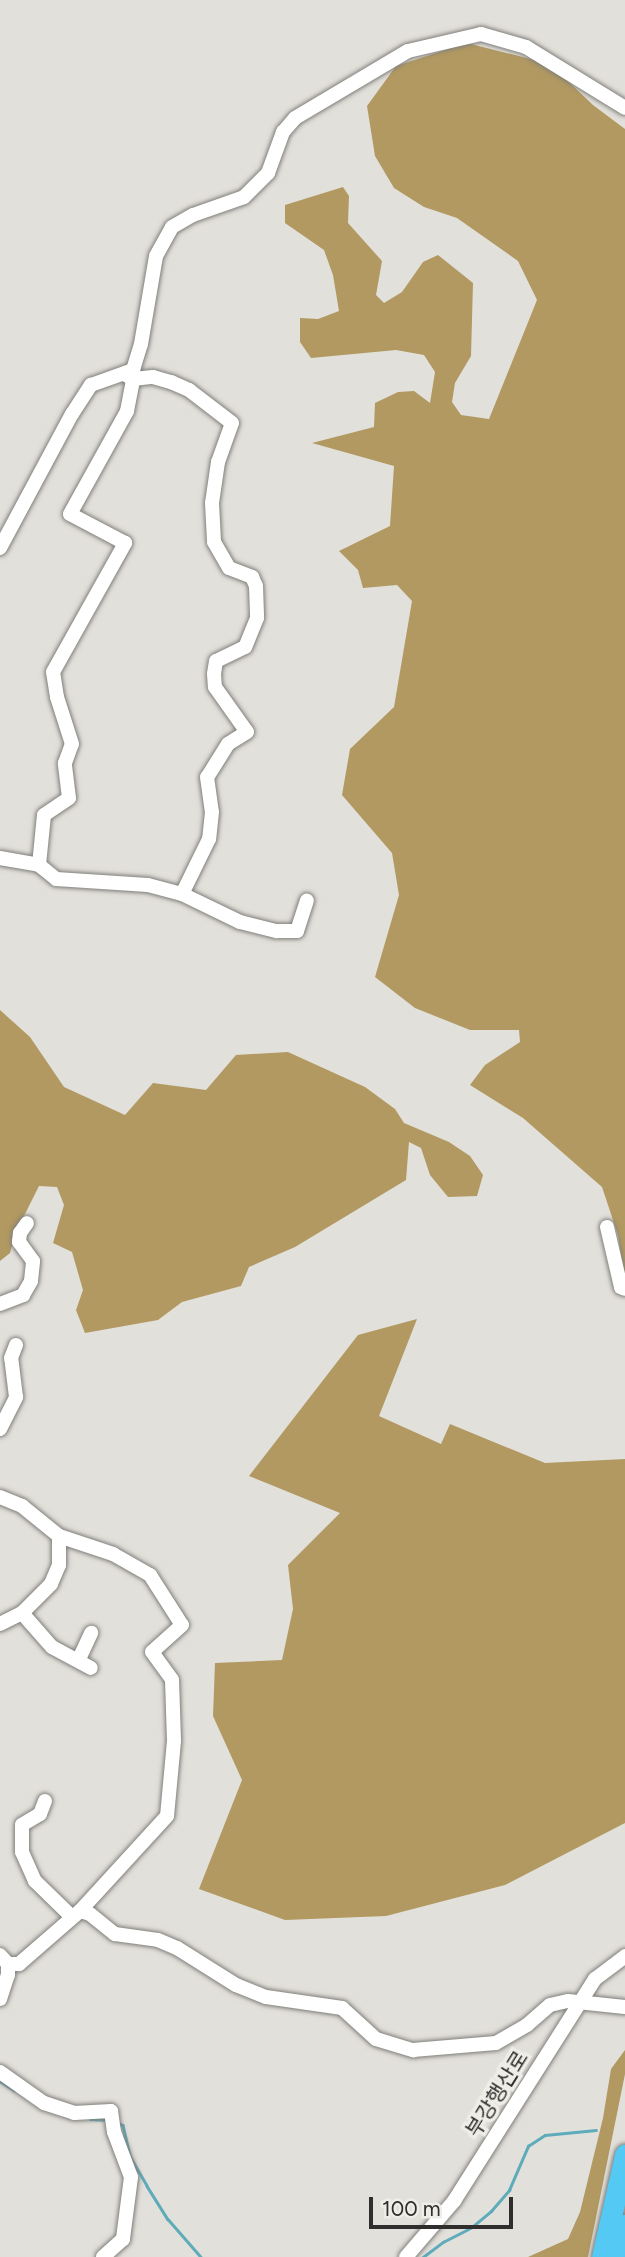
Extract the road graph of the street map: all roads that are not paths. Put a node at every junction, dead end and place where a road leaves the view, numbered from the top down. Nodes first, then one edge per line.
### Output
1 (625, 108) edge
2 (128, 376) junction
3 (0, 548) edge
4 (0, 858) edge
5 (39, 865) junction
6 (182, 894) junction
7 (307, 901) dead end
8 (27, 1223) dead end
9 (607, 1227) dead end
10 (625, 1289) edge
11 (0, 1304) edge
12 (16, 1345) dead end
13 (0, 1429) edge
14 (0, 1497) edge
15 (59, 1536) junction
16 (22, 1613) junction
17 (0, 1624) edge
18 (91, 1633) dead end
19 (45, 1801) dead end
20 (76, 1914) junction
21 (625, 1956) edge
22 (4, 1959) edge
23 (0, 1999) edge
24 (582, 2001) junction
25 (625, 2007) edge
26 (0, 2072) edge
27 (625, 2155) edge
28 (625, 2225) edge
29 (103, 2257) edge
30 (406, 2257) edge
31 (602, 2257) edge
32 (618, 2257) edge

1 - 2 street
2 - 3 street
2 - 5 street
2 - 6 street
4 - 5 street
5 - 6 street
6 - 7 street
8 - 11 street
9 - 10 street
12 - 13 street
14 - 15 street
15 - 16 street
15 - 20 street
16 - 17 street
16 - 18 street
19 - 20 street
20 - 22 street
20 - 24 street
21 - 24 street, 부강행산로
22 - 23 street
24 - 25 street
24 - 30 street, 부강행산로
26 - 29 street
27 - 31 highway
28 - 32 highway

